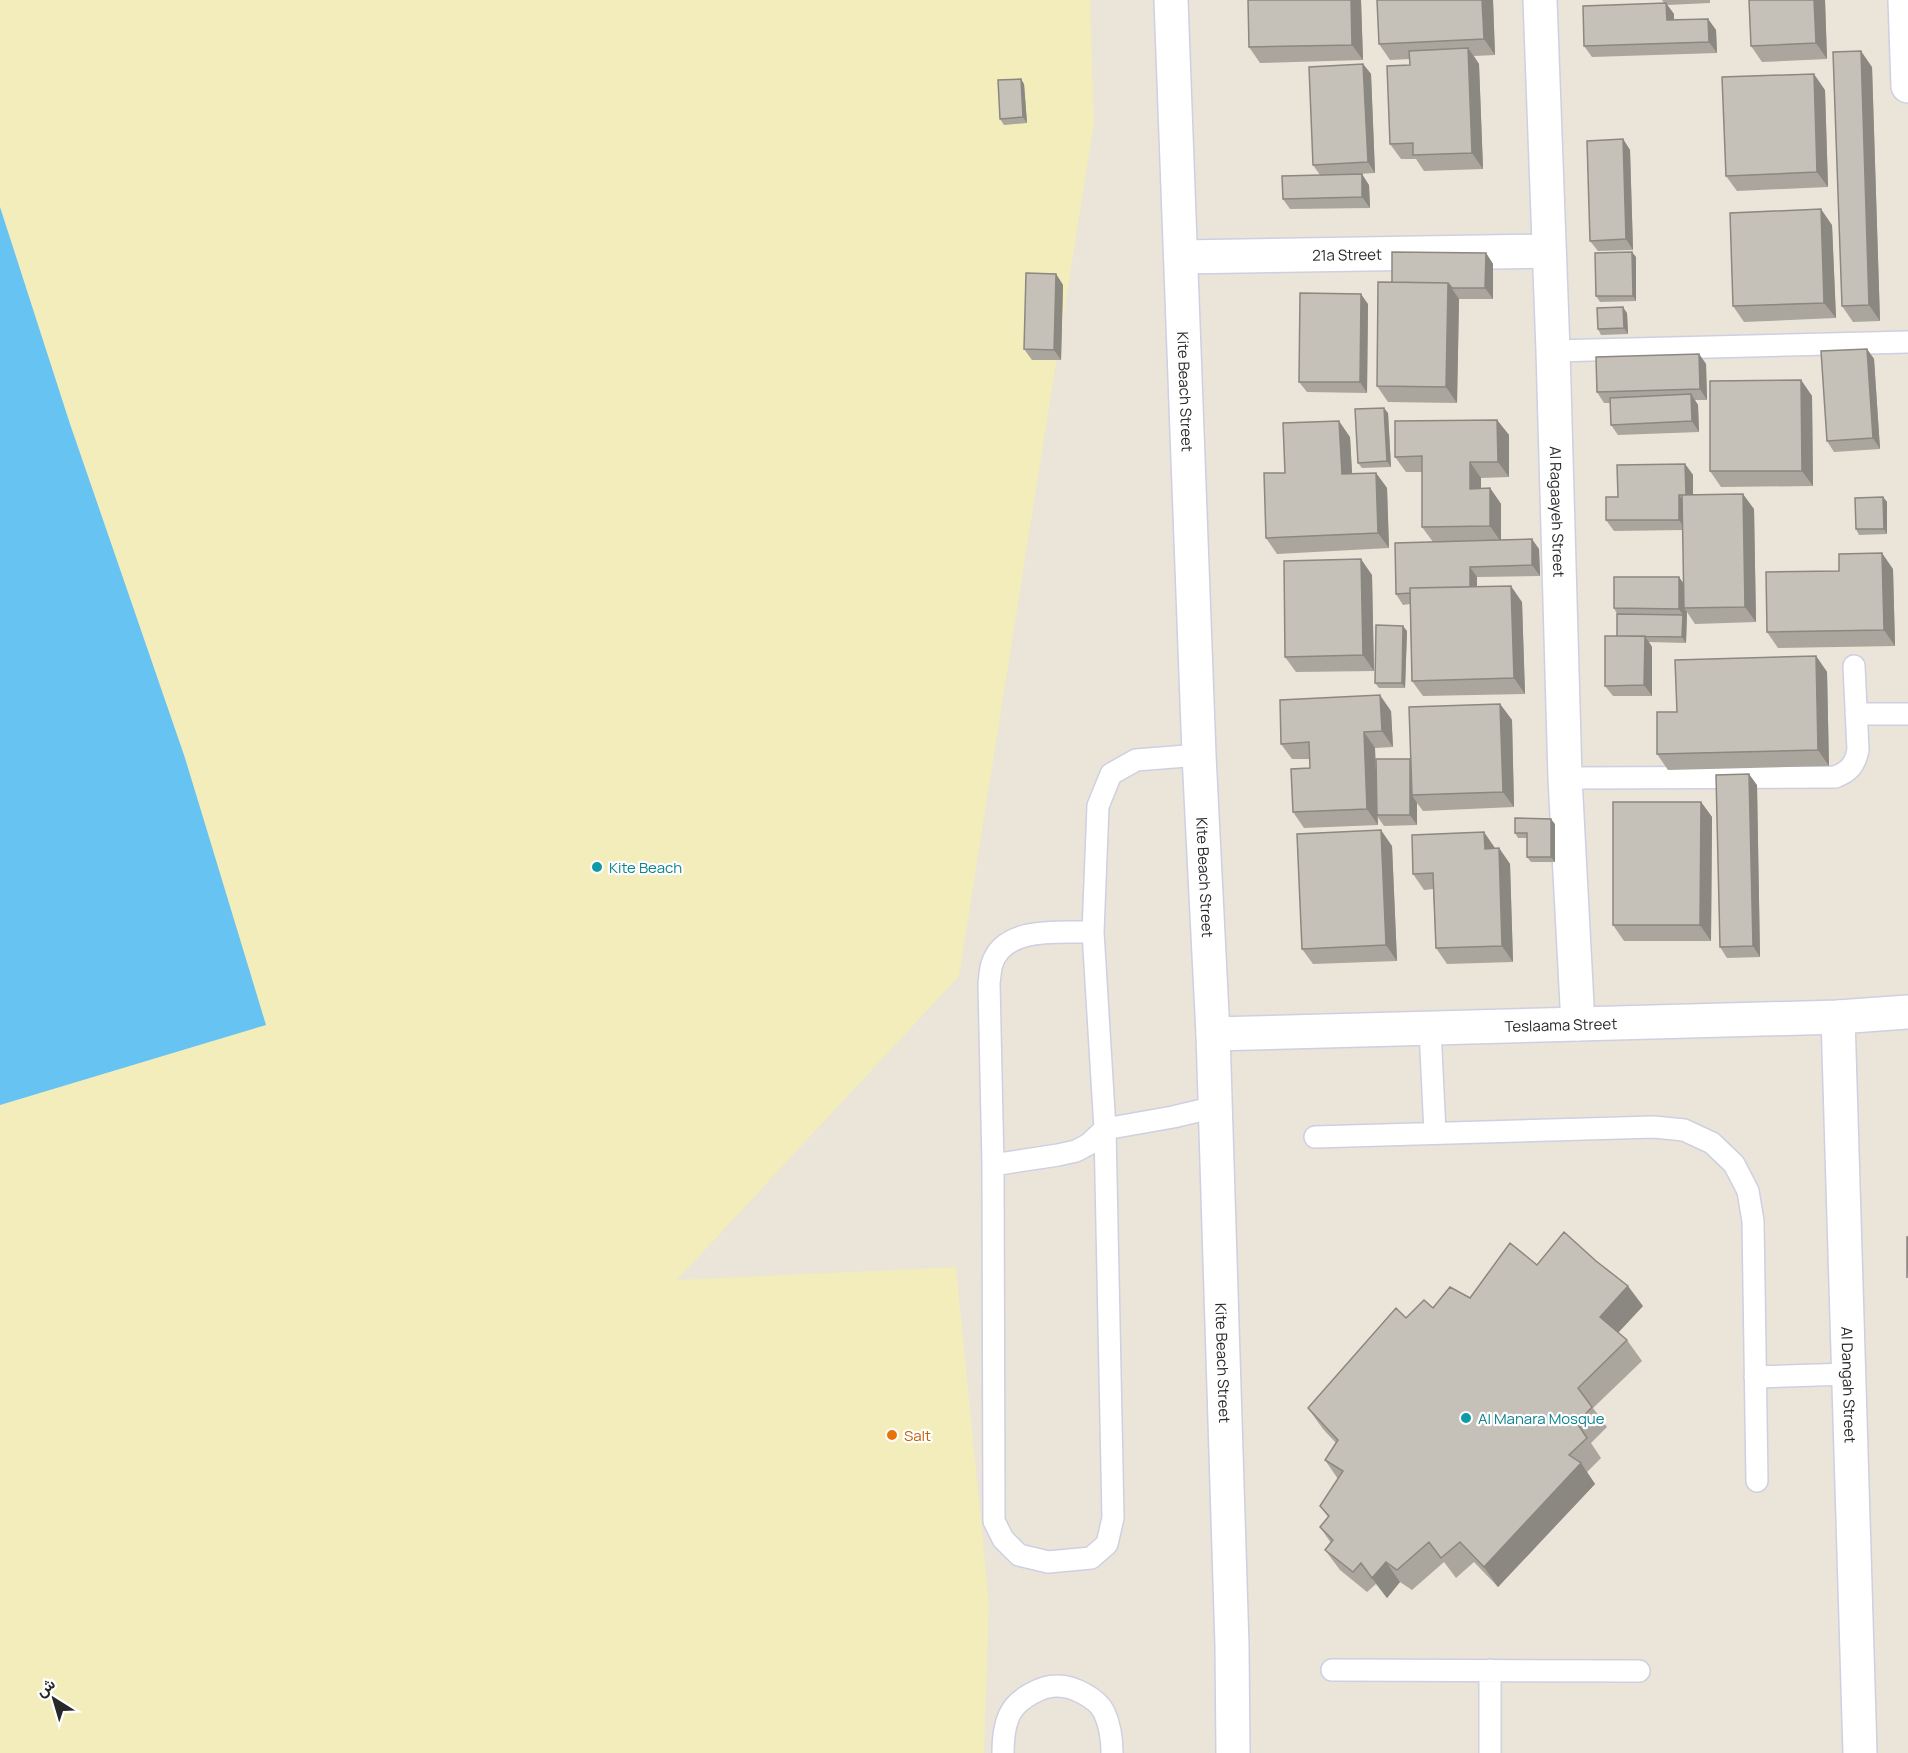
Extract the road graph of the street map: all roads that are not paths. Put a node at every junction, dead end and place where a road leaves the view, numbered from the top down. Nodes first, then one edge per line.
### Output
1 (1171, 0) edge
2 (1540, 0) edge
3 (1905, 0) edge
4 (1908, 86) edge
5 (1549, 251) junction
6 (1181, 256) junction
7 (1908, 342) edge
8 (1553, 351) junction
9 (1854, 666) dead end
10 (1856, 714) junction
11 (1908, 714) edge
12 (1198, 755) junction
13 (1565, 778) junction
14 (1094, 932) junction
15 (1908, 1012) edge
16 (1838, 1017) junction
17 (1578, 1024) junction
18 (1430, 1029) junction
19 (1213, 1034) junction
20 (1215, 1107) junction
21 (1105, 1129) junction
22 (1435, 1133) junction
23 (1315, 1137) dead end
24 (993, 1165) junction
25 (1849, 1374) junction
26 (1755, 1377) junction
27 (1756, 1481) dead end
28 (1332, 1670) dead end
29 (1490, 1670) junction
30 (1639, 1671) dead end
31 (1003, 1753) edge
32 (1112, 1753) edge
33 (1233, 1753) edge
34 (1490, 1753) edge
35 (1860, 1753) edge

1 - 6 street, Kite Beach Street
2 - 5 street, Al Ragaayeh Street
3 - 4 street
5 - 6 street, 21a Street
5 - 8 street, Al Ragaayeh Street
6 - 12 street, Kite Beach Street
7 - 8 lane
8 - 13 street, Al Ragaayeh Street
9 - 10 lane
10 - 11 lane
10 - 13 lane
12 - 14 lane
12 - 19 street, Kite Beach Street
13 - 17 street, Al Ragaayeh Street
14 - 21 lane
14 - 24 lane
15 - 16 street, Teslaama Street
16 - 17 street, Teslaama Street
16 - 25 street, Al Dangah Street
17 - 18 street, Teslaama Street
18 - 19 street, Teslaama Street
18 - 22 lane
19 - 20 street, Kite Beach Street
20 - 21 lane
20 - 33 street, Kite Beach Street
21 - 24 lane
21 - 24 lane
22 - 23 lane
22 - 26 lane
25 - 26 lane
25 - 35 street, Al Dangah Street
26 - 27 lane
28 - 29 lane
29 - 30 lane
29 - 34 lane
31 - 32 lane

